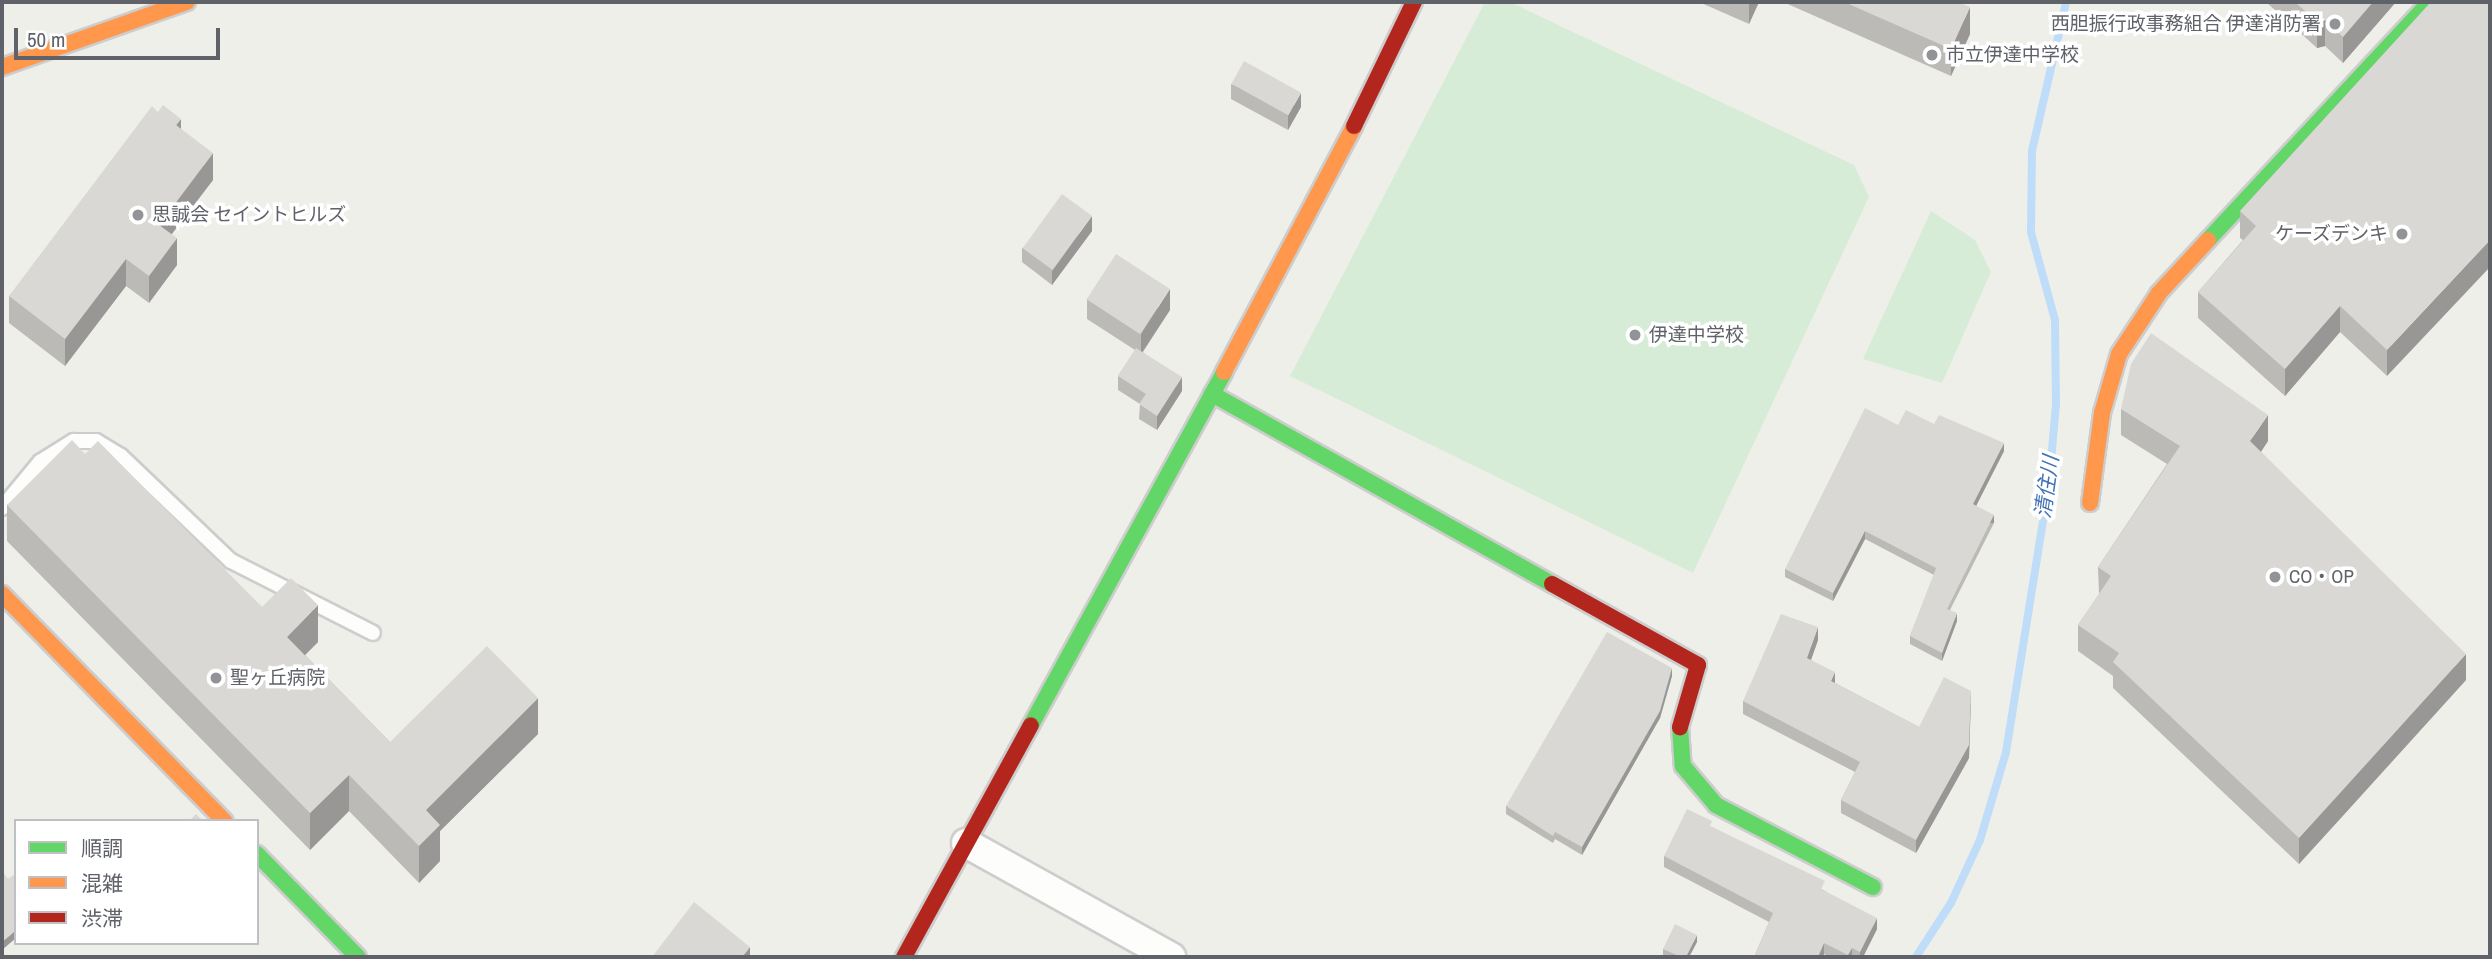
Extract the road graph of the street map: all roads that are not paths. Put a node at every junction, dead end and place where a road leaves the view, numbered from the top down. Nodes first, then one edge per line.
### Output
1 (187, 2) edge
2 (1414, 2) edge
3 (2430, 2) edge
4 (2, 67) edge
5 (1212, 394) junction
6 (2090, 503) dead end
7 (2, 508) edge
8 (2, 594) edge
9 (373, 633) dead end
10 (222, 819) edge
11 (966, 843) junction
12 (259, 857) edge
13 (1874, 887) dead end
14 (358, 957) edge
15 (904, 957) edge
16 (1171, 957) edge

1 - 4 main road
2 - 5 main road
3 - 6 main road
5 - 11 main road
5 - 13 main road
7 - 9 lane
8 - 10 main road
11 - 15 main road
11 - 16 street
12 - 14 main road

